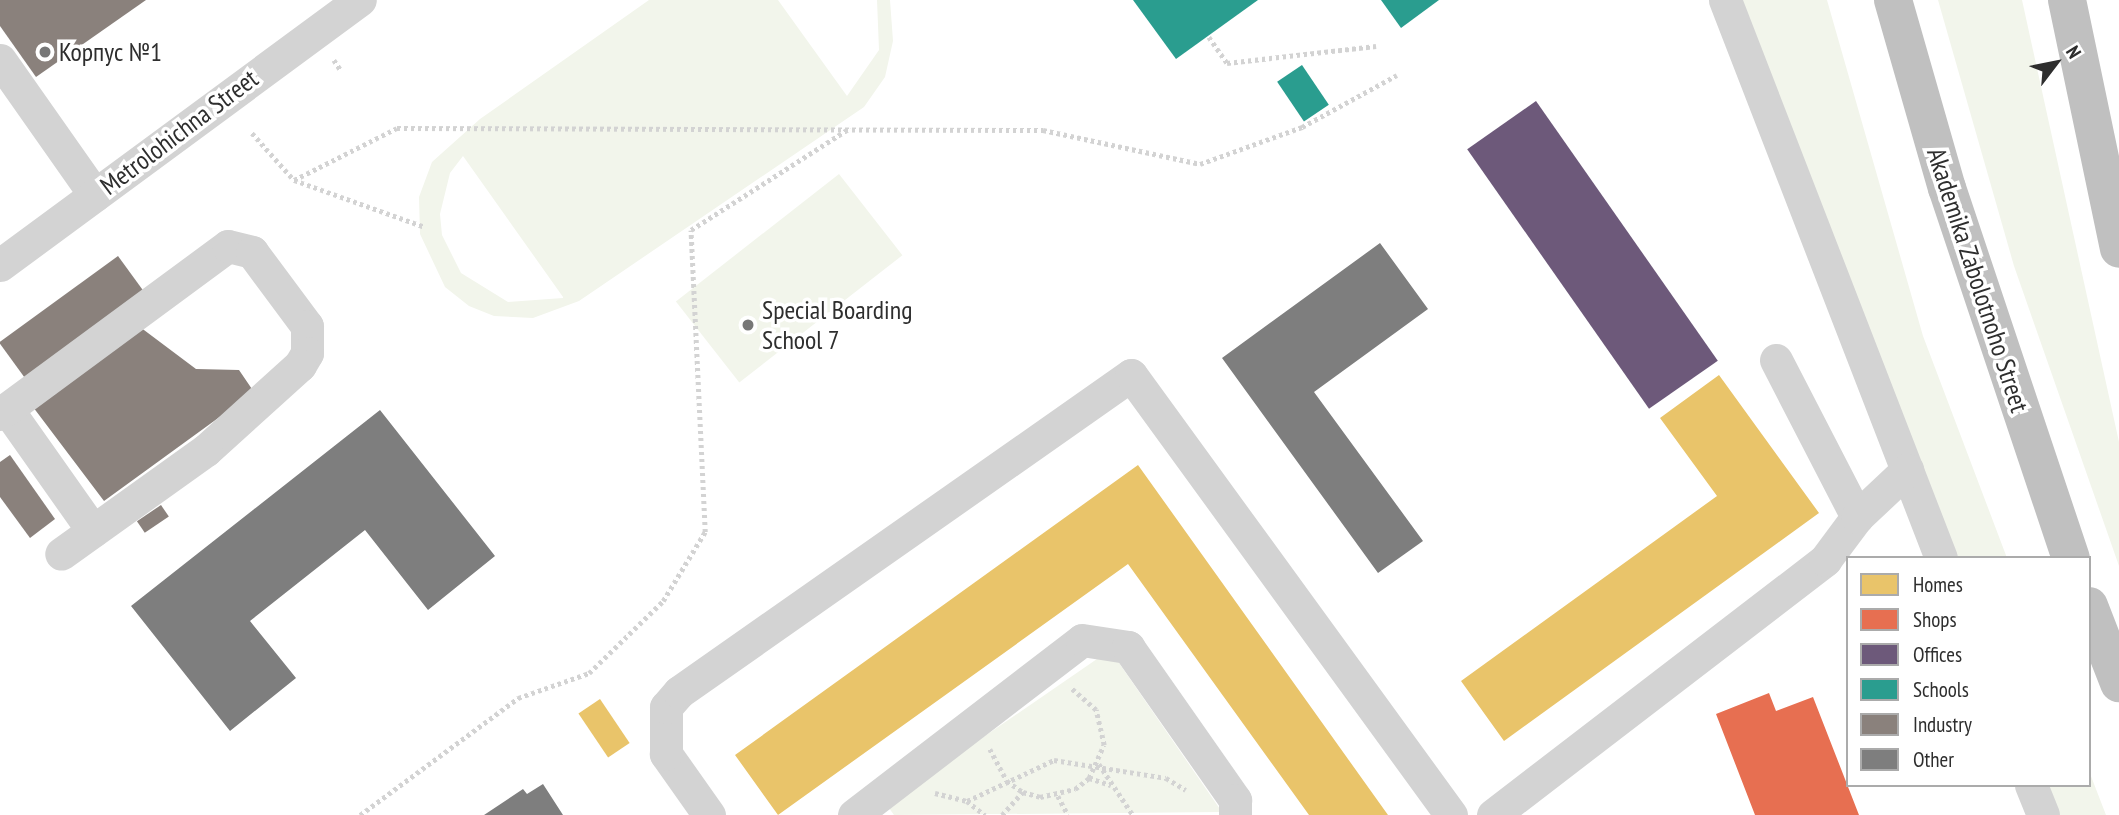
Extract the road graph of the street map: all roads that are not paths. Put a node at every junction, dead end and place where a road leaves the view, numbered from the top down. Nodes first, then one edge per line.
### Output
1 (359, 0) edge
2 (1724, 0) edge
3 (1894, 0) edge
4 (2067, 0) edge
5 (0, 60) edge
6 (95, 195) junction
7 (2119, 249) edge
8 (0, 265) edge
9 (1776, 360) dead end
10 (3, 411) edge
11 (1907, 470) junction
12 (1857, 517) junction
13 (93, 531) junction
14 (61, 554) dead end
15 (1940, 556) edge
16 (2070, 556) edge
17 (2091, 611) edge
18 (2119, 683) edge
19 (2032, 787) edge
20 (709, 815) edge
21 (854, 815) edge
22 (1235, 815) edge
23 (1451, 815) edge
24 (1493, 815) edge
25 (2043, 815) edge

1 - 6 street, Metrolohichna Street
2 - 11 street
3 - 16 highway, Akademika Zabolotnoho Street
4 - 7 highway
5 - 6 street
6 - 8 street, Metrolohichna Street
9 - 12 street
10 - 13 street
10 - 13 street
11 - 12 street
11 - 15 street
12 - 24 street
13 - 14 street
17 - 18 highway
19 - 25 street
20 - 23 street
21 - 22 street

